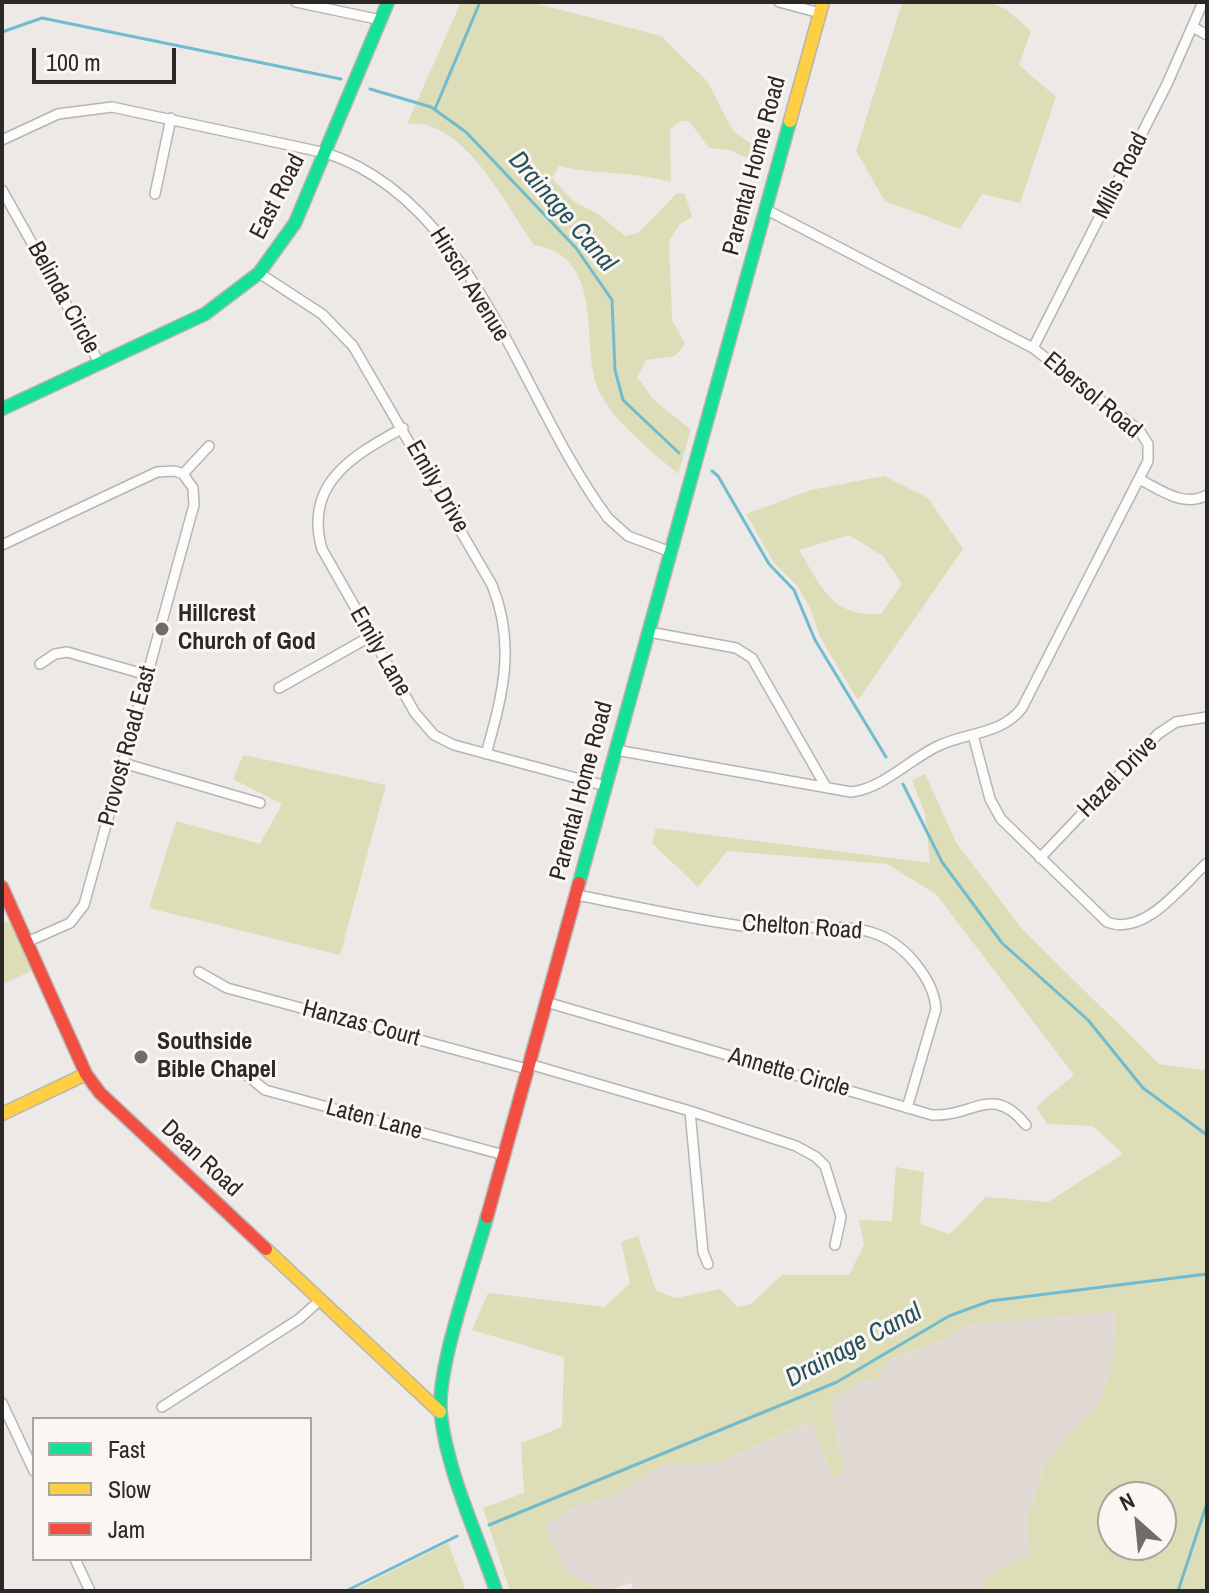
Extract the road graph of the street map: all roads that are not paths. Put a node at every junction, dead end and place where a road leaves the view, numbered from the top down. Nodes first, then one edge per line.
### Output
1 (296, 2) edge
2 (388, 2) edge
3 (779, 2) edge
4 (1203, 2) edge
5 (822, 7) edge
6 (381, 20) junction
7 (1193, 27) junction
8 (1207, 35) edge
9 (171, 118) junction
10 (2, 140) edge
11 (326, 153) junction
12 (2, 190) edge
13 (155, 194) dead end
14 (765, 209) junction
15 (259, 273) junction
16 (1033, 348) junction
17 (100, 364) junction
18 (2, 409) edge
19 (403, 428) junction
20 (209, 446) dead end
21 (183, 474) junction
22 (1139, 479) junction
23 (1207, 495) edge
24 (2, 545) edge
25 (671, 552) junction
26 (649, 632) junction
27 (371, 636) junction
28 (40, 664) dead end
29 (147, 675) junction
30 (279, 688) dead end
31 (1207, 717) edge
32 (973, 735) junction
33 (616, 750) junction
34 (486, 754) junction
35 (123, 763) junction
36 (606, 786) junction
37 (826, 787) junction
38 (260, 803) dead end
39 (1040, 858) junction
40 (1207, 863) edge
41 (2, 887) edge
42 (576, 895) junction
43 (27, 942) junction
44 (199, 972) dead end
45 (546, 1002) junction
46 (528, 1067) junction
47 (86, 1074) junction
48 (248, 1076) dead end
49 (907, 1108) junction
50 (690, 1111) junction
51 (2, 1114) edge
52 (1026, 1125) dead end
53 (504, 1155) junction
54 (835, 1245) dead end
55 (708, 1264) dead end
56 (319, 1301) junction
57 (2, 1403) edge
58 (162, 1407) dead end
59 (440, 1412) junction
60 (32, 1467) edge
61 (76, 1561) edge
62 (90, 1591) edge
63 (496, 1591) edge

1 - 6 street
2 - 6 street, East Road
3 - 5 street
4 - 7 street, Mills Road
5 - 14 street, Parental Home Road
6 - 11 street, East Road
7 - 8 street
7 - 16 street, Mills Road
9 - 10 street, Hirsch Avenue
9 - 11 street, Hirsch Avenue
9 - 13 street
11 - 15 street, East Road
11 - 25 street, Hirsch Avenue
12 - 17 street, Belinda Circle
14 - 16 street, Ebersol Road
14 - 25 street, Parental Home Road
15 - 17 street, East Road
15 - 19 street, Emily Drive
16 - 22 street, Ebersol Road
17 - 18 street, East Road
19 - 27 street, Emily Lane
19 - 34 street, Emily Drive
20 - 21 street
21 - 24 street
21 - 29 street, Provost Road East
22 - 23 street
22 - 32 street, Ebersol Road
25 - 26 street, Parental Home Road
26 - 33 street, Parental Home Road
26 - 37 street
27 - 30 street
27 - 34 street, Emily Lane
28 - 29 street
29 - 35 street, Provost Road East
31 - 39 street, Hazel Drive
32 - 37 street
32 - 39 street
33 - 36 street, Parental Home Road
33 - 37 street
34 - 36 street, Emily Lane
35 - 38 street
35 - 43 street, Provost Road East
36 - 42 street, Parental Home Road
39 - 40 street
41 - 43 street, Dean Road
42 - 45 street, Parental Home Road
42 - 49 street, Chelton Road
43 - 47 street, Dean Road
44 - 46 street, Hanzas Court
45 - 46 street, Parental Home Road
45 - 49 street, Annette Circle
46 - 50 street, Hanzas Court
46 - 53 street, Parental Home Road
47 - 51 street
47 - 56 street, Dean Road
48 - 53 street, Laten Lane
49 - 52 street, Annette Circle
50 - 54 street, Hanzas Court
50 - 55 street
53 - 59 street, Parental Home Road
56 - 58 street
56 - 59 street, Dean Road
57 - 60 street
59 - 63 street, Parental Home Road
61 - 62 street

